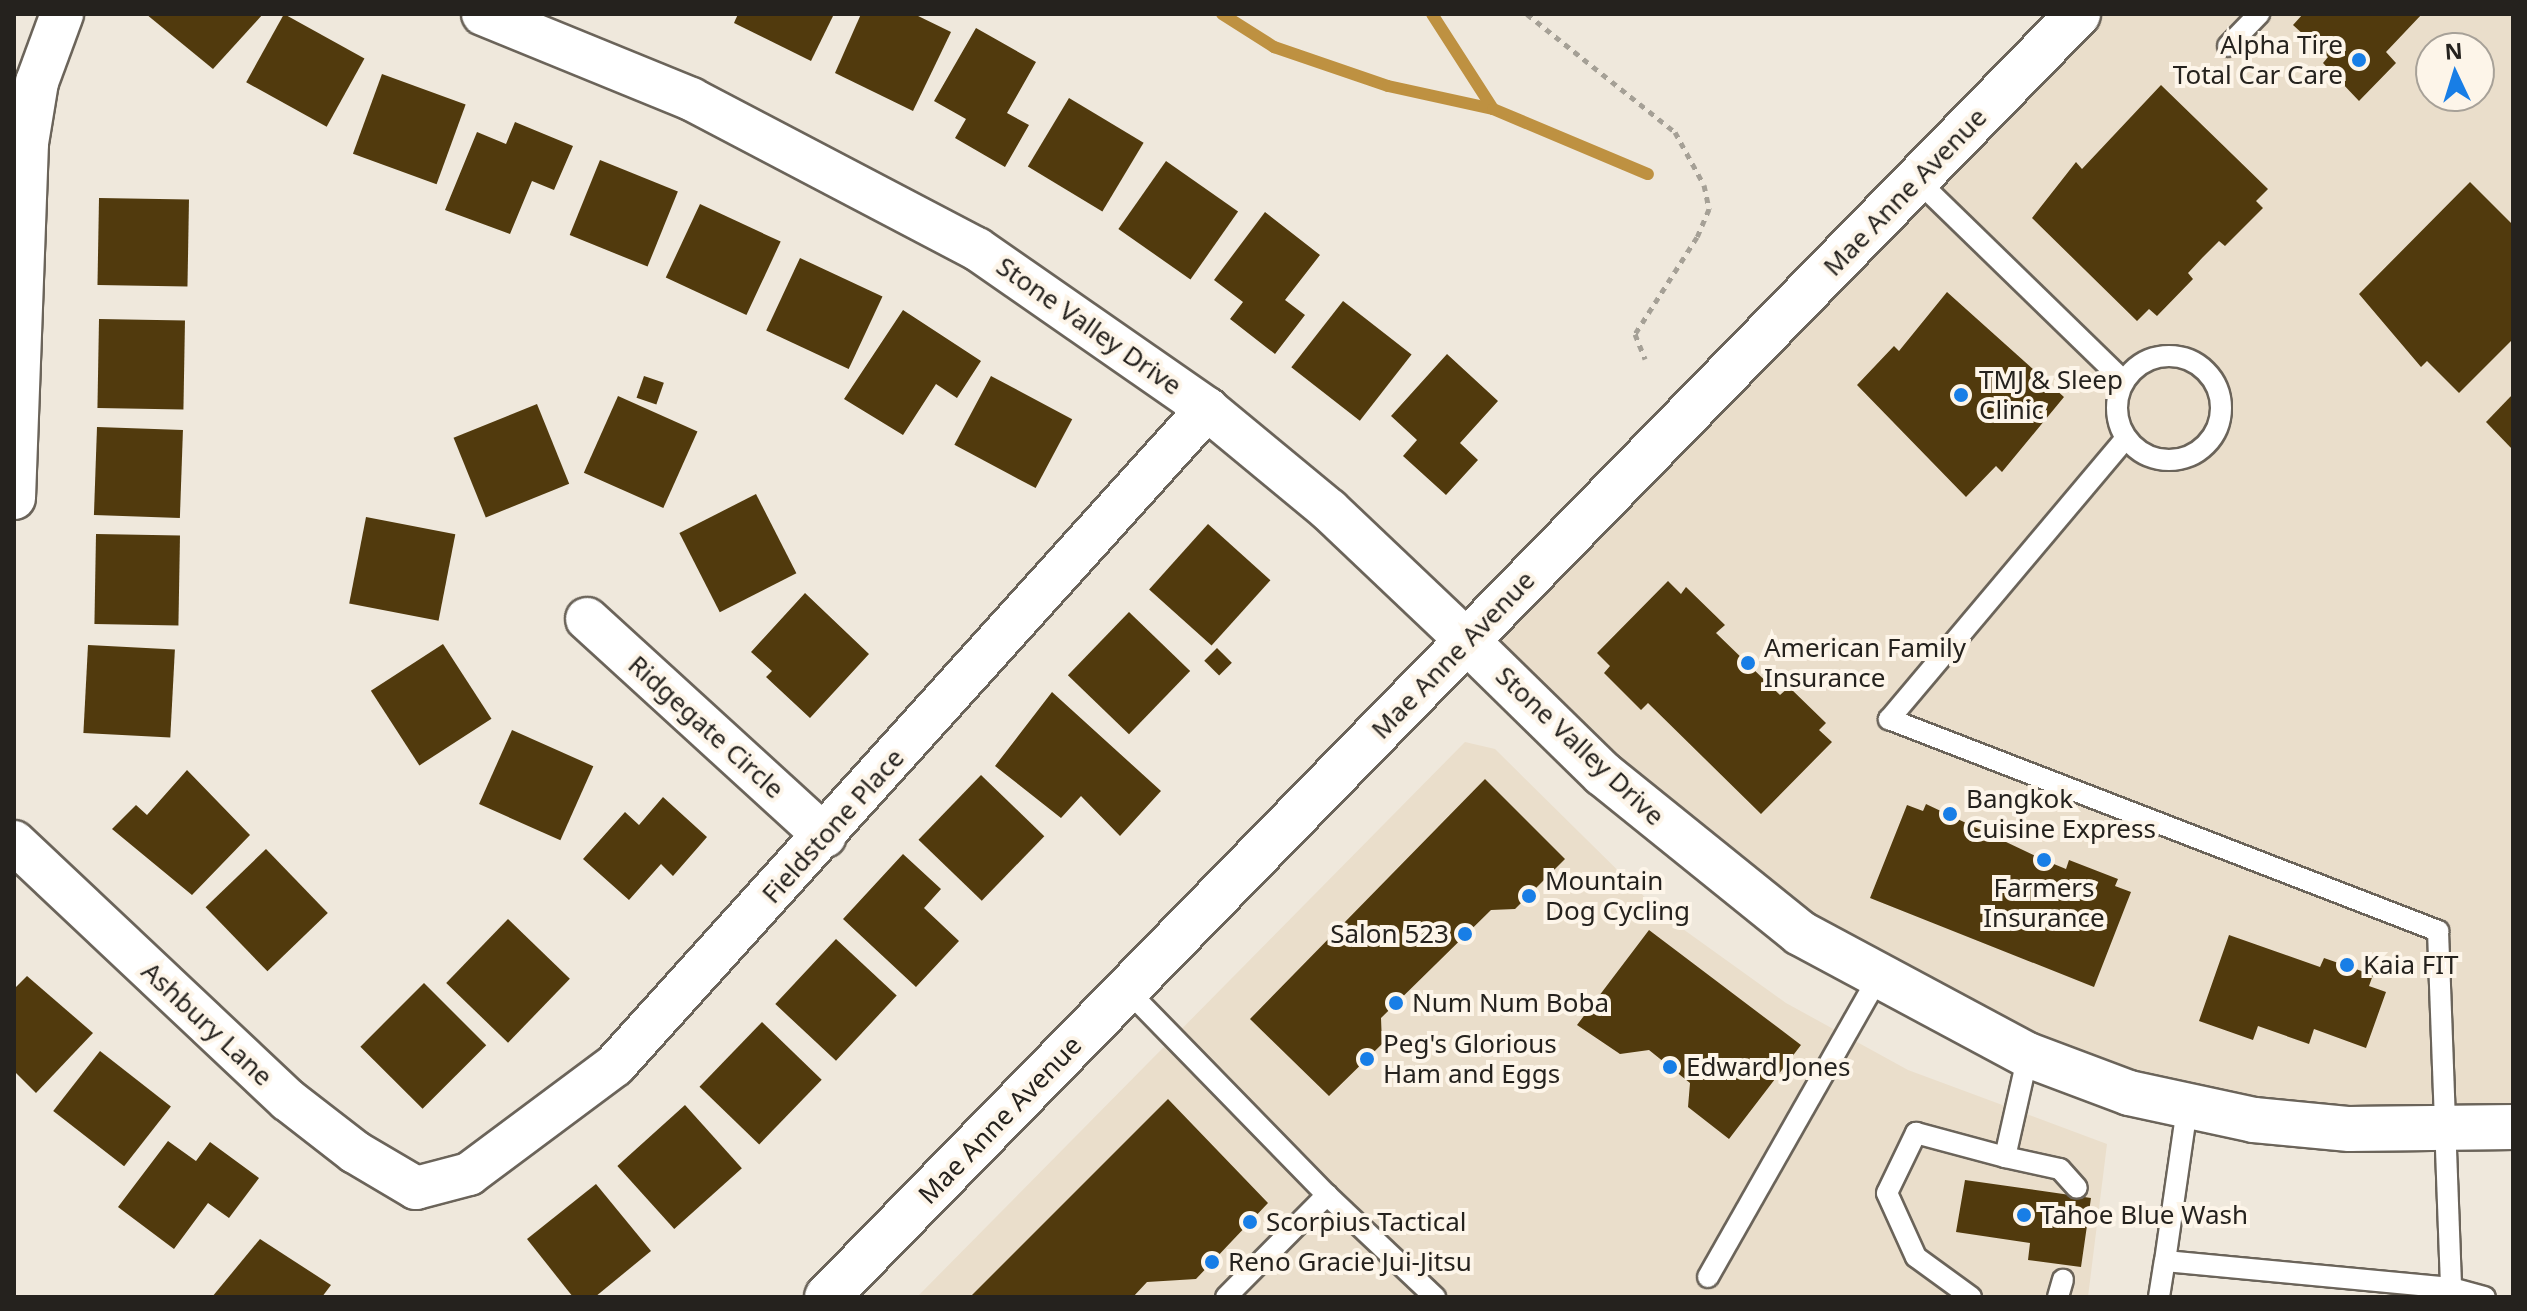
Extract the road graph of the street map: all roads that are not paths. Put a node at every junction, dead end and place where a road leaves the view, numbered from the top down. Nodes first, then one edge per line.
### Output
1 (62, 14) edge
2 (483, 14) edge
3 (2078, 14) edge
4 (2259, 14) edge
5 (2228, 46) dead end
6 (1917, 180) junction
7 (2124, 381) junction
8 (1207, 409) junction
9 (2126, 438) junction
10 (14, 498) edge
11 (587, 619) dead end
12 (1467, 641) junction
13 (825, 836) junction
14 (14, 842) edge
15 (1877, 980) junction
16 (1127, 990) junction
17 (2028, 1055) junction
18 (2187, 1109) junction
19 (2513, 1127) edge
20 (2441, 1129) junction
21 (2005, 1157) junction
22 (416, 1188) joint
23 (2077, 1188) dead end
24 (1327, 1195) junction
25 (2165, 1261) junction
26 (1708, 1277) dead end
27 (2451, 1288) junction
28 (827, 1297) edge
29 (1226, 1297) edge
30 (1435, 1297) edge
31 (1971, 1297) edge
32 (2159, 1297) edge
33 (2485, 1297) edge

1 - 10 street
2 - 8 street, Stone Valley Drive
3 - 6 main road, Mae Anne Avenue
4 - 5 lane
6 - 7 lane
6 - 12 main road, Mae Anne Avenue
7 - 9 lane
7 - 9 lane
8 - 12 street, Stone Valley Drive
8 - 13 street, Fieldstone Place
9 - 20 lane
11 - 13 street, Ridgegate Circle
12 - 15 main road, Stone Valley Drive
12 - 16 main road, Mae Anne Avenue
13 - 22 street, Fieldstone Place
14 - 22 street, Ashbury Lane
15 - 17 main road, Stone Valley Drive
15 - 26 lane
16 - 24 lane
16 - 28 main road, Mae Anne Avenue
17 - 18 main road, Stone Valley Drive
17 - 21 lane
18 - 20 main road, Stone Valley Drive
18 - 25 lane
19 - 20 main road, Stone Valley Drive
20 - 27 lane
21 - 23 lane
21 - 31 lane
24 - 29 lane
24 - 30 lane
25 - 27 lane
25 - 32 lane
27 - 33 lane

